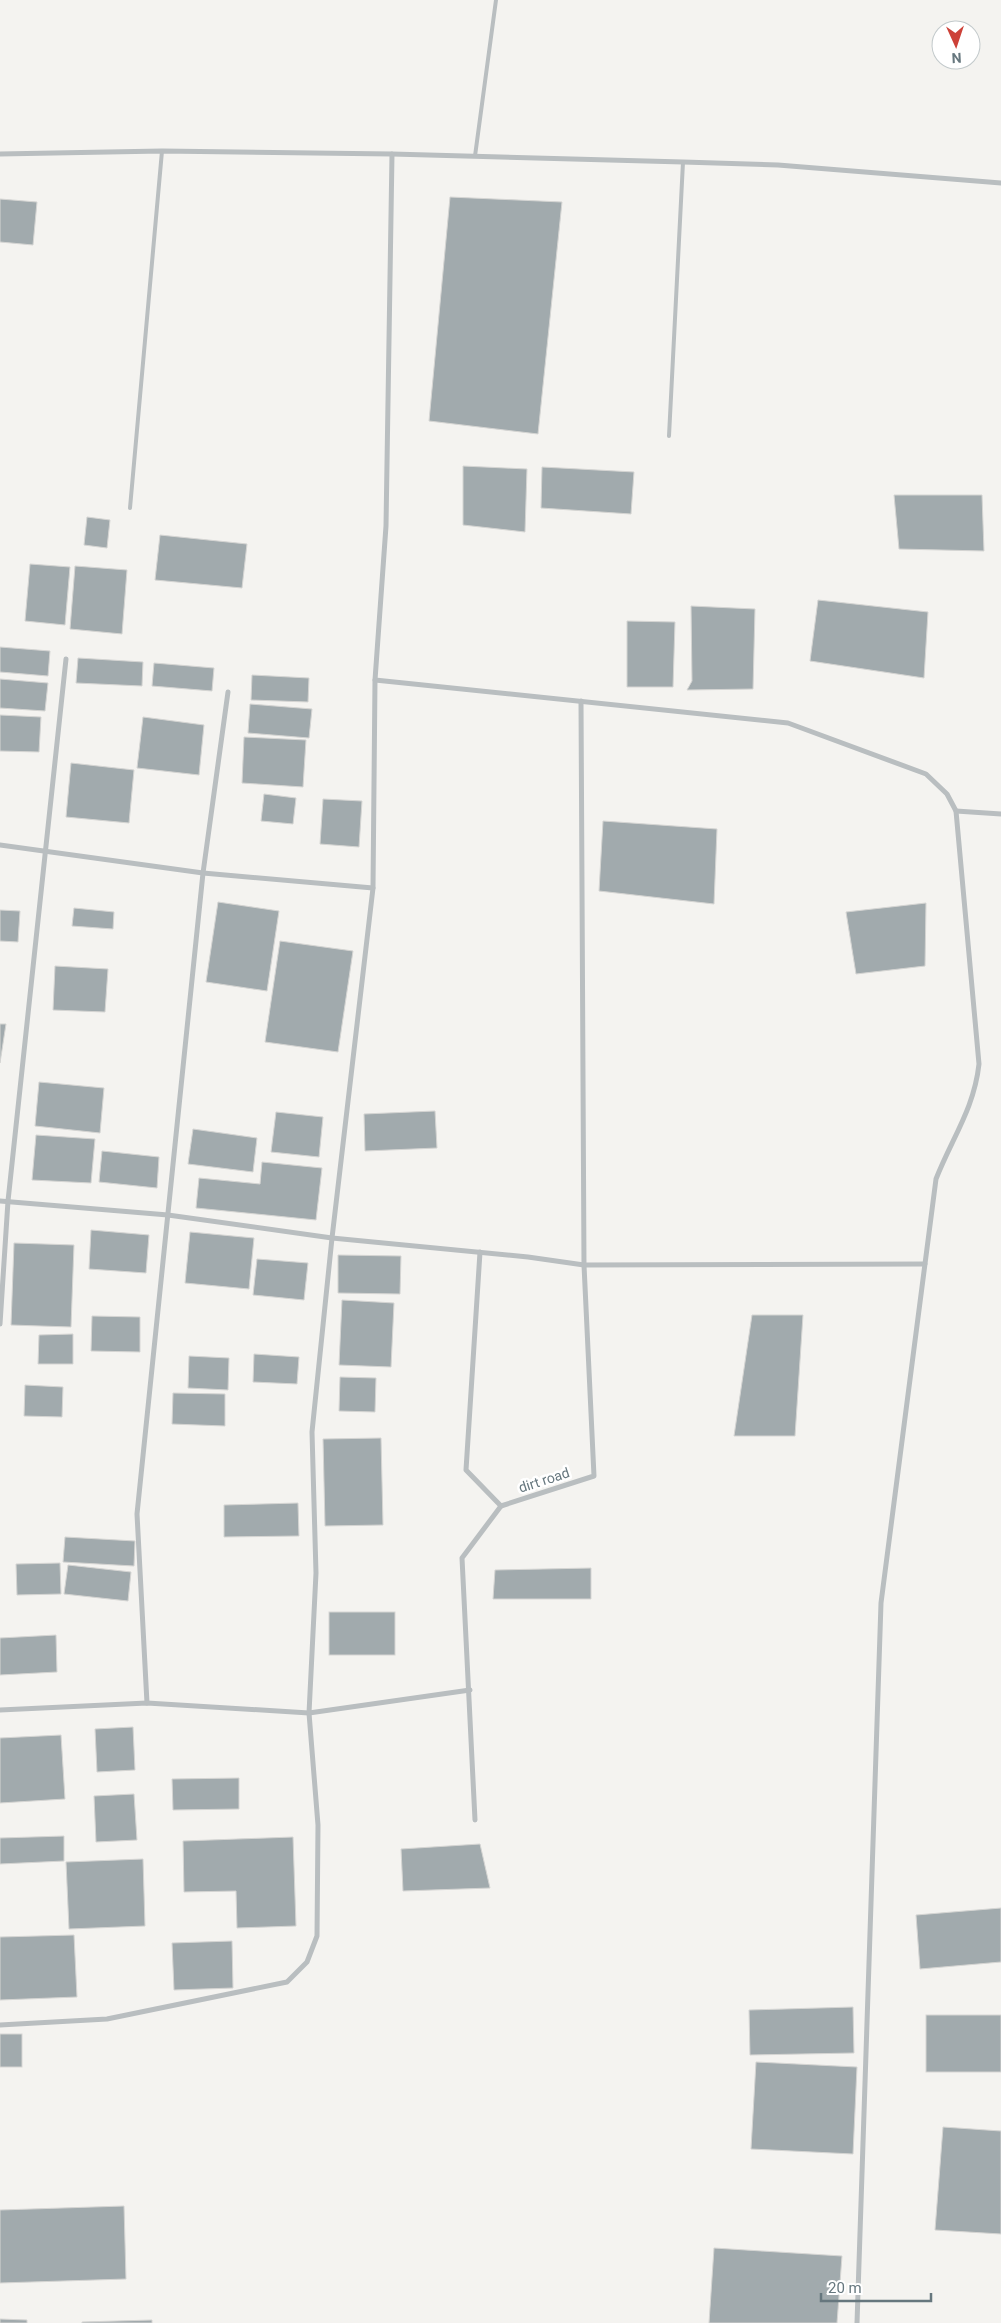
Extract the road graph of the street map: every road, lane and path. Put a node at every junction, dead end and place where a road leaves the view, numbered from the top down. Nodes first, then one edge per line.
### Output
1 (496, 0) edge
2 (162, 151) junction
3 (0, 154) edge
4 (392, 154) junction
5 (475, 156) junction
6 (683, 162) junction
7 (1001, 183) edge
8 (669, 436) dead end
9 (130, 508) dead end
10 (66, 659) dead end
11 (375, 680) junction
12 (228, 692) dead end
13 (581, 701) junction
14 (956, 811) junction
15 (1001, 814) edge
16 (0, 845) edge
17 (44, 850) junction
18 (203, 873) junction
19 (373, 888) junction
20 (0, 1200) edge
21 (8, 1201) junction
22 (168, 1215) junction
23 (332, 1238) junction
24 (480, 1252) junction
25 (925, 1264) junction
26 (584, 1265) junction
27 (0, 1324) edge
28 (501, 1506) junction
29 (470, 1690) junction
30 (147, 1704) junction
31 (0, 1710) edge
32 (309, 1713) junction
33 (476, 1820) dead end
34 (0, 2025) edge
35 (856, 2323) edge

1 - 5 lane
2 - 3 street
2 - 4 street
2 - 9 lane
4 - 5 street
4 - 11 street
5 - 6 street
6 - 7 street
6 - 8 lane
10 - 17 street
11 - 13 street
11 - 19 street
12 - 18 street
13 - 14 street
13 - 26 street
14 - 15 street
14 - 25 street
16 - 17 street
17 - 18 street
17 - 21 street
18 - 19 street
18 - 22 street
19 - 23 street
20 - 21 street
21 - 22 street
21 - 27 street
22 - 23 street
22 - 30 street
23 - 24 street
23 - 32 street
24 - 26 street
24 - 28 street
25 - 26 street
25 - 35 street
26 - 28 street, dirt road
28 - 29 street
29 - 32 street
29 - 33 street
30 - 31 street
30 - 32 street
32 - 34 street

